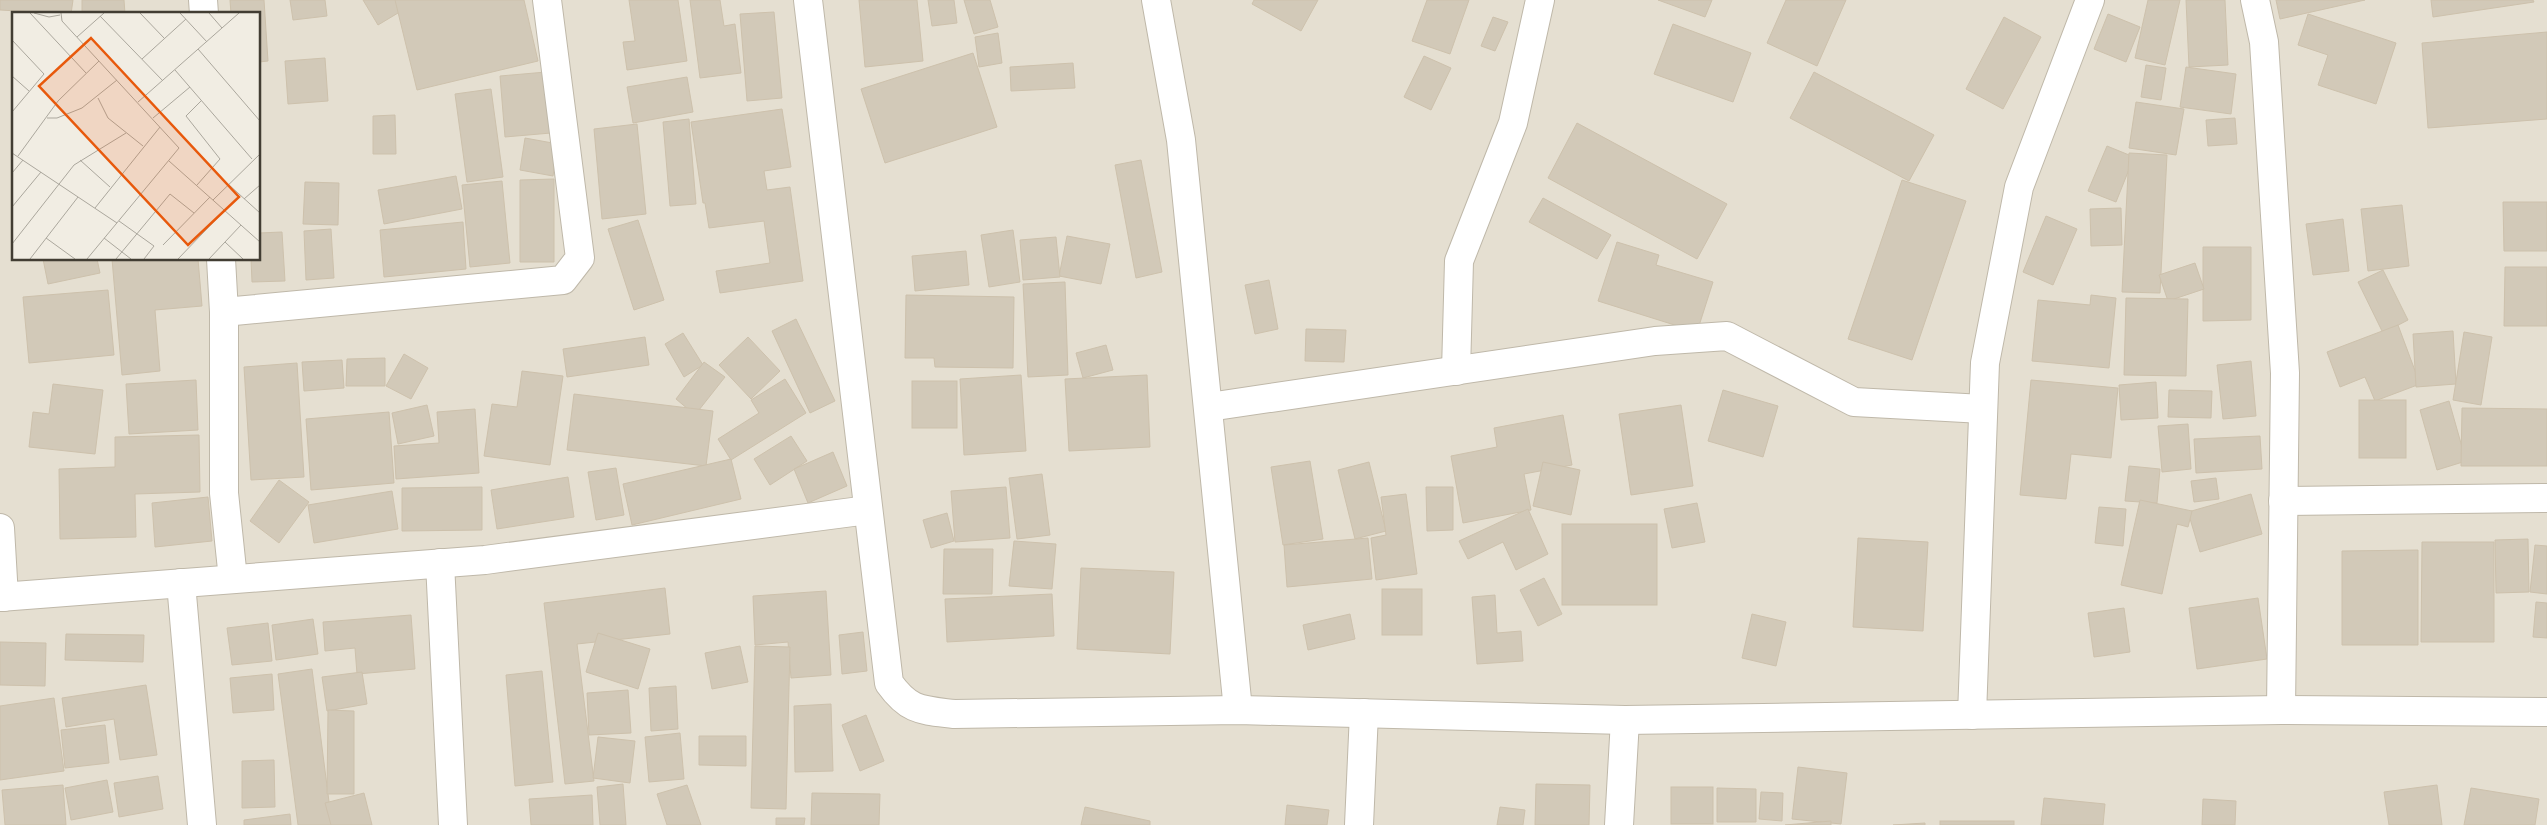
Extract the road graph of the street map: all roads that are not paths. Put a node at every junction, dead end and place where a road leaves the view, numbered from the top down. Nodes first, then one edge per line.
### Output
1 (547, 0) edge
2 (808, 0) edge
3 (1156, 0) edge
4 (1540, 0) edge
5 (2090, 0) edge
6 (2255, 0) edge
7 (220, 260) edge
8 (224, 312) junction
9 (1456, 371) junction
10 (1209, 408) junction
11 (1983, 409) junction
12 (2547, 498) edge
13 (2284, 501) junction
14 (868, 510) junction
15 (0, 528) edge
16 (440, 563) junction
17 (233, 579) junction
18 (181, 583) junction
19 (2, 597) edge
20 (1238, 710) junction
21 (2281, 710) junction
22 (2547, 712) edge
23 (1364, 713) junction
24 (1972, 715) junction
25 (1625, 720) junction
26 (202, 825) edge
27 (453, 825) edge
28 (1359, 825) edge
29 (1619, 825) edge

1 - 8 street
2 - 14 street
3 - 10 street
4 - 9 street
5 - 11 street
6 - 13 street
7 - 8 street
8 - 17 street
9 - 10 street
9 - 11 street
10 - 20 street
11 - 24 street
12 - 13 street
13 - 21 street
14 - 16 street
14 - 20 street
15 - 19 street
16 - 17 street
16 - 27 street
17 - 18 street
18 - 19 street
18 - 26 street
20 - 23 street
21 - 22 street
21 - 24 street
23 - 25 street
23 - 28 street
24 - 25 street
25 - 29 street

